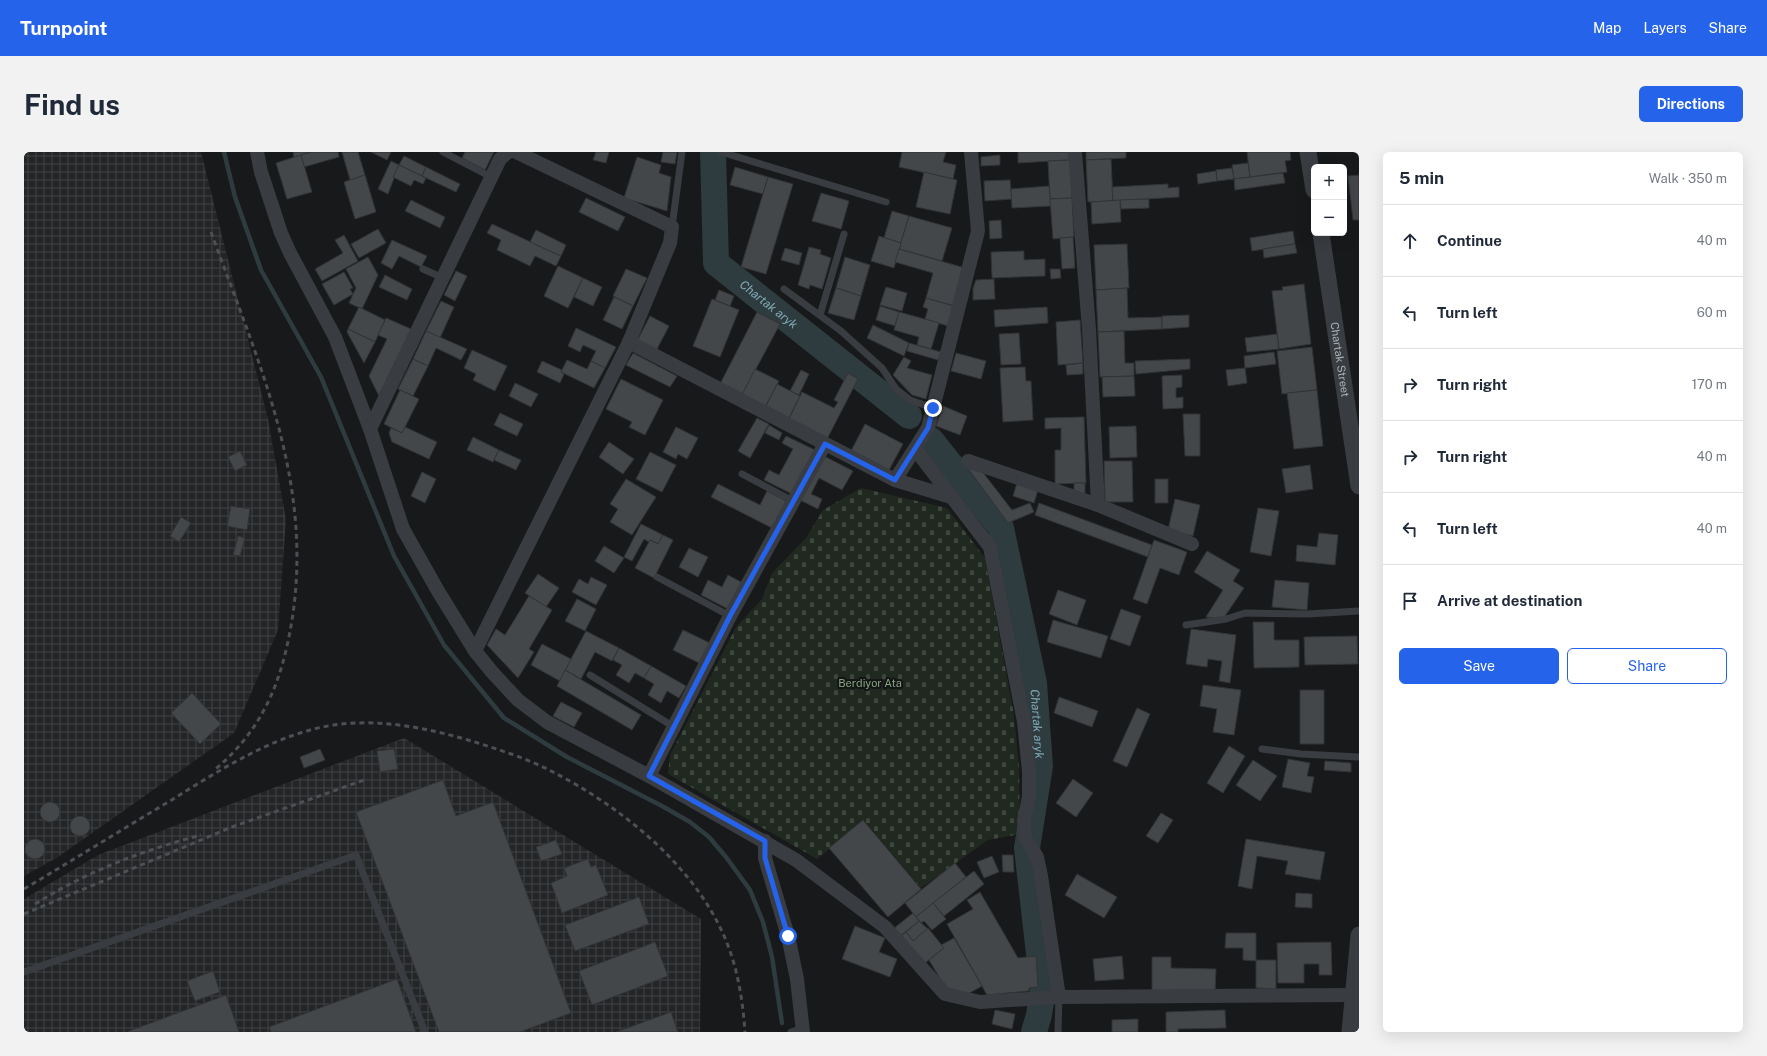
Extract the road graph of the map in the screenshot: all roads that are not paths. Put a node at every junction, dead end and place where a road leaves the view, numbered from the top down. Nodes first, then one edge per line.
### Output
1 (257, 152) edge
2 (443, 152) edge
3 (508, 152) edge
4 (516, 152) edge
5 (682, 152) edge
6 (971, 152) edge
7 (1075, 152) edge
8 (1308, 152) edge
9 (723, 153) edge
10 (1311, 171) edge
11 (491, 177) junction
12 (886, 202) dead end
13 (672, 227) junction
14 (844, 234) dead end
15 (1320, 236) edge
16 (423, 269) dead end
17 (443, 278) junction
18 (784, 289) dead end
19 (820, 315) junction
20 (629, 342) junction
21 (933, 408) junction
22 (370, 429) junction
23 (825, 444) junction
24 (915, 449) junction
25 (968, 461) dead end
26 (742, 474) dead end
27 (895, 480) junction
28 (1359, 486) edge
29 (951, 497) junction
30 (793, 501) junction
31 (1098, 505) junction
32 (1192, 544) dead end
33 (657, 577) dead end
34 (1359, 610) edge
35 (730, 616) junction
36 (1186, 625) dead end
37 (475, 651) junction
38 (590, 675) dead end
39 (674, 727) junction
40 (1262, 749) dead end
41 (1359, 757) edge
42 (649, 776) junction
43 (765, 841) junction
44 (1359, 934) edge
45 (24, 972) edge
46 (1353, 995) junction
47 (1059, 997) junction
48 (799, 1031) edge
49 (425, 1032) edge
50 (1058, 1032) edge
51 (1350, 1032) edge

1 - 22 street
2 - 11 lane
3 - 11 street
4 - 13 street
5 - 13 lane
6 - 21 street
7 - 31 street
8 - 10 street
9 - 12 lane
11 - 17 street
13 - 20 street
14 - 19 lane
15 - 28 street, Chartak Street
16 - 17 lane
17 - 22 street
18 - 19 lane
19 - 21 lane
20 - 23 street
20 - 37 street
21 - 24 street
22 - 37 street
23 - 27 street
23 - 30 street
24 - 27 street
24 - 29 street
25 - 31 street
26 - 30 lane
27 - 29 street
29 - 47 street
30 - 35 street
31 - 32 street
33 - 35 lane
34 - 36 lane
35 - 39 street
37 - 42 street
38 - 39 lane
39 - 42 street
40 - 41 lane
42 - 43 street
43 - 47 street
43 - 48 street
44 - 46 street
45 - 49 lane
46 - 47 street
46 - 51 street
47 - 50 lane

